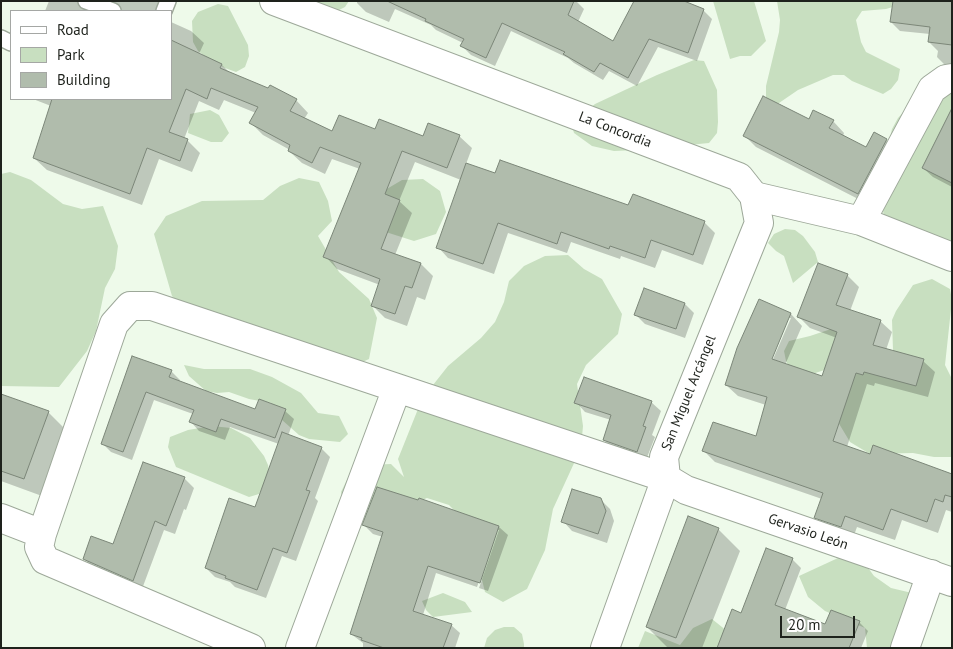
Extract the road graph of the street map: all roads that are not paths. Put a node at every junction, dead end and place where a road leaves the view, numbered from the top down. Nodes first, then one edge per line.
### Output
1 (86, 1) edge
2 (274, 1) edge
3 (110, 10) edge
4 (952, 78) edge
5 (754, 196) junction
6 (861, 221) junction
7 (952, 256) edge
8 (397, 388) junction
9 (666, 478) junction
10 (1, 518) edge
11 (42, 534) junction
12 (941, 578) edge
13 (251, 648) edge
14 (300, 648) edge
15 (605, 648) edge
16 (905, 648) edge

1 - 3 lane
2 - 5 street, La Concordia
4 - 6 street
5 - 6 street
5 - 9 street, San Miguel Arcángel
6 - 7 street
8 - 9 street, Gervasio León
8 - 11 street, Gervasio León
8 - 14 street
9 - 12 street, Gervasio León
9 - 15 street, San Miguel Arcángel
10 - 11 street
11 - 13 street
12 - 16 street

